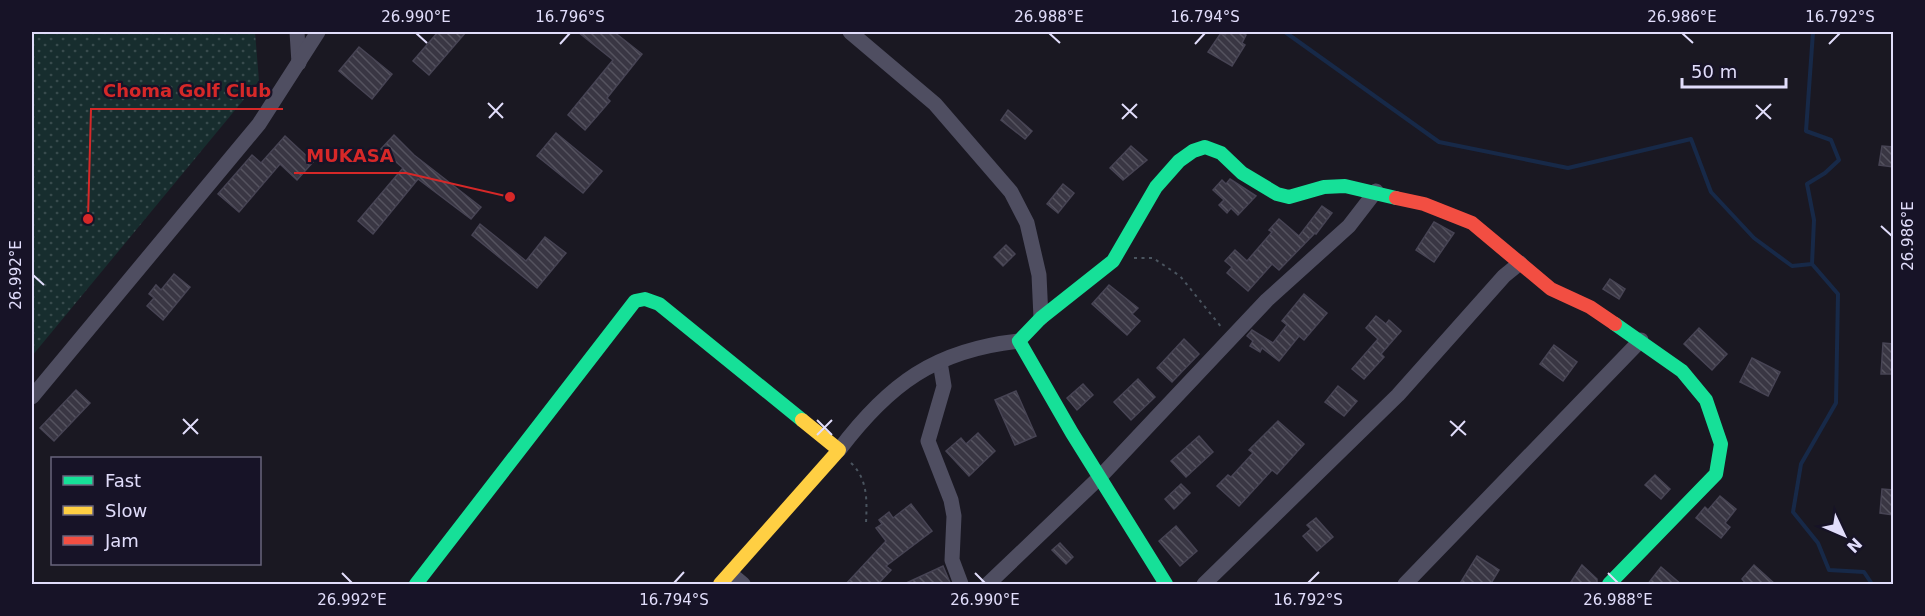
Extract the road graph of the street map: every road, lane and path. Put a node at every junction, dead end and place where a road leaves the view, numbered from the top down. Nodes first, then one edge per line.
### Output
1 (297, 32) edge
2 (318, 32) edge
3 (850, 32) edge
4 (299, 63) junction
5 (1376, 191) junction
6 (1113, 261) junction
7 (1520, 263) junction
8 (1041, 318) junction
9 (1232, 338) junction
10 (1019, 340) junction
11 (1641, 340) junction
12 (940, 362) junction
13 (32, 397) edge
14 (839, 450) junction
15 (1100, 477) junction
16 (866, 523) dead end
17 (726, 579) edge
18 (416, 585) edge
19 (743, 585) edge
20 (961, 585) edge
21 (988, 585) edge
22 (1166, 585) edge
23 (1203, 585) edge
24 (1405, 585) edge
25 (1609, 585) edge

1 - 4 street
2 - 4 street
3 - 8 street
4 - 13 street
5 - 6 street
5 - 7 street
5 - 9 street
6 - 8 street
6 - 9 path
7 - 11 street
7 - 23 street
8 - 10 street
9 - 15 street
10 - 12 street
10 - 15 street
11 - 24 street
11 - 25 street
12 - 14 street
12 - 20 street
14 - 16 path
14 - 17 street
14 - 18 street
15 - 21 street
15 - 22 street
17 - 19 street

